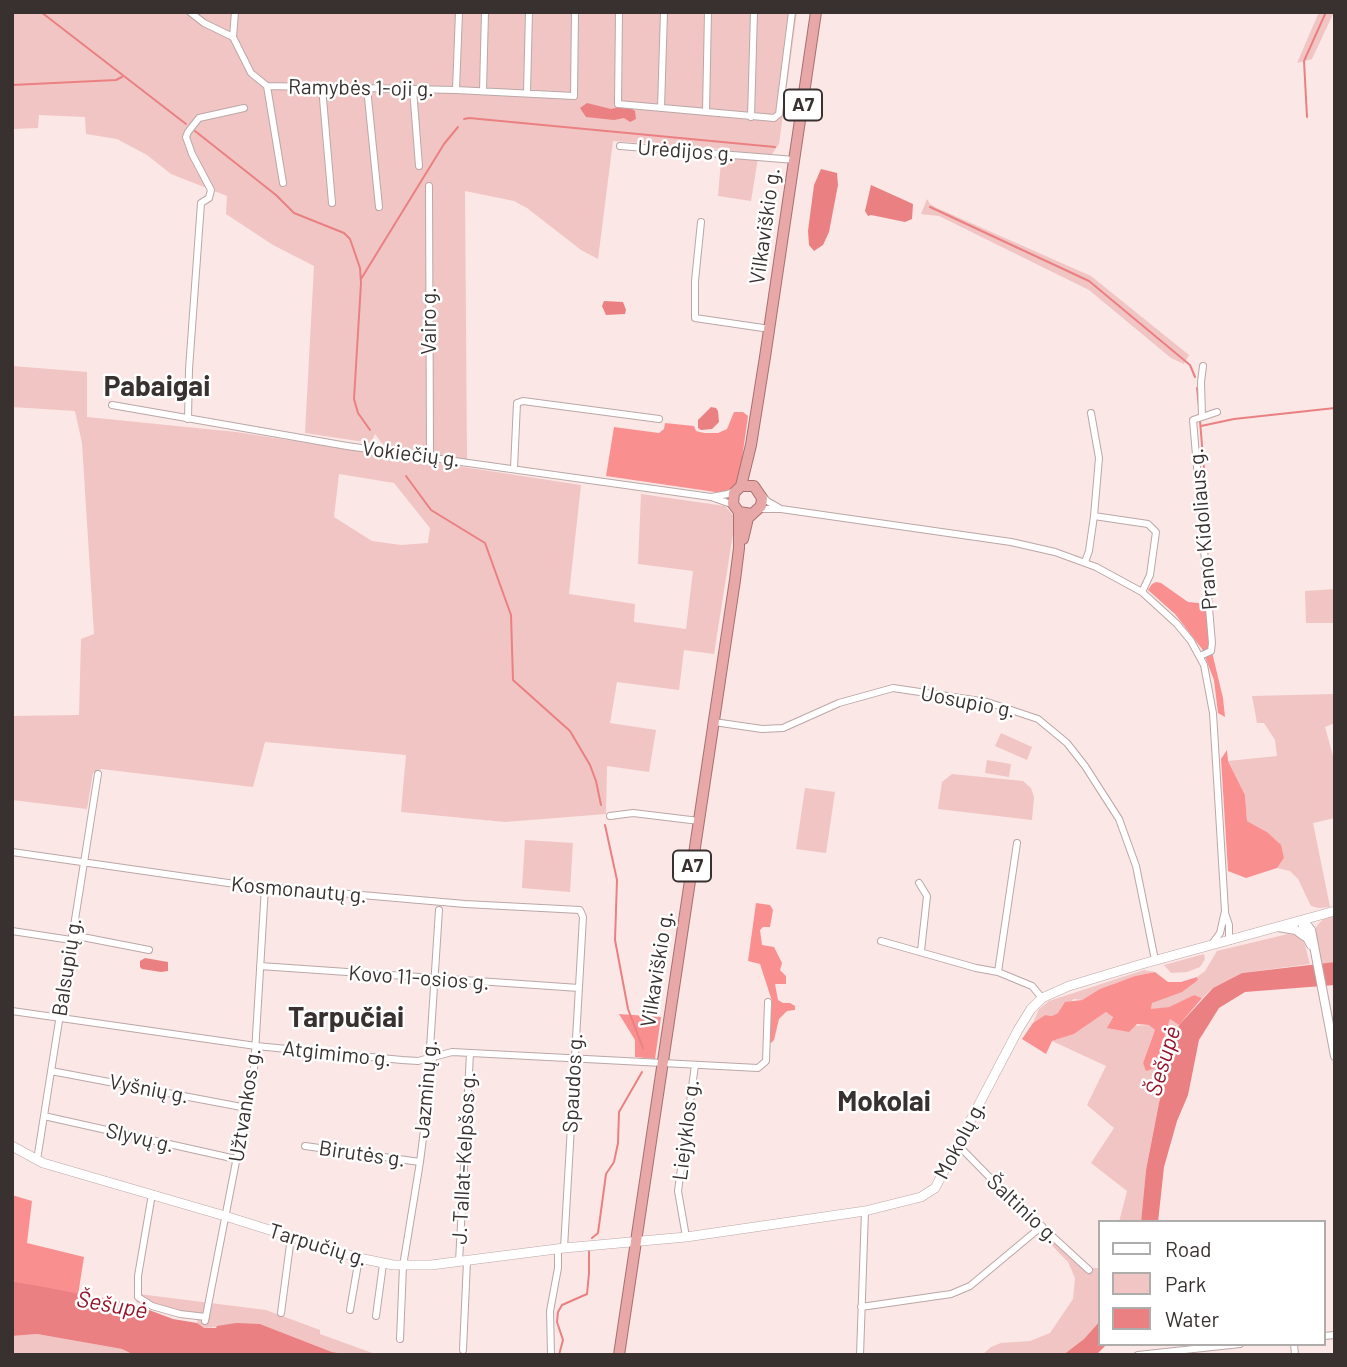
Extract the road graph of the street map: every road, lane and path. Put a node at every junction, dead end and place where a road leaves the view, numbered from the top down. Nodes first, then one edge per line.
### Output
1 (190, 12) edge
2 (235, 12) edge
3 (459, 12) edge
4 (485, 12) edge
5 (529, 12) edge
6 (575, 12) edge
7 (619, 12) edge
8 (664, 12) edge
9 (708, 12) edge
10 (754, 12) edge
11 (792, 12) edge
12 (816, 12) edge
13 (233, 37) junction
14 (267, 86) junction
15 (322, 87) junction
16 (367, 88) junction
17 (413, 89) junction
18 (456, 90) junction
19 (483, 91) junction
20 (527, 93) junction
21 (244, 108) dead end
22 (661, 108) junction
23 (706, 112) junction
24 (751, 117) junction
25 (620, 146) dead end
26 (794, 160) junction
27 (419, 166) dead end
28 (283, 183) dead end
29 (429, 186) dead end
30 (332, 203) dead end
31 (379, 206) dead end
32 (701, 222) dead end
33 (769, 329) junction
34 (1203, 366) dead end
35 (112, 405) dead end
36 (1091, 412) dead end
37 (1217, 412) dead end
38 (1202, 416) junction
39 (188, 419) junction
40 (659, 419) dead end
41 (751, 445) junction
42 (430, 456) junction
43 (514, 468) junction
44 (738, 488) junction
45 (758, 490) junction
46 (711, 497) junction
47 (736, 508) junction
48 (781, 509) junction
49 (755, 512) junction
50 (1094, 516) junction
51 (739, 548) junction
52 (1085, 562) junction
53 (1142, 592) junction
54 (1200, 656) junction
55 (714, 722) junction
56 (98, 774) dead end
57 (610, 816) dead end
58 (699, 821) junction
59 (1017, 843) dead end
60 (12, 852) edge
61 (84, 862) junction
62 (919, 883) dead end
63 (265, 887) junction
64 (439, 910) dead end
65 (1335, 911) edge
66 (1320, 915) junction
67 (583, 917) joint
68 (1303, 920) junction
69 (1225, 926) junction
70 (1278, 927) junction
71 (12, 931) edge
72 (1308, 933) junction
73 (1247, 936) junction
74 (72, 938) junction
75 (881, 941) dead end
76 (1229, 941) junction
77 (1210, 946) junction
78 (149, 950) dead end
79 (921, 951) junction
80 (1155, 960) junction
81 (260, 966) junction
82 (998, 972) junction
83 (434, 980) junction
84 (579, 988) junction
85 (1042, 998) junction
86 (768, 1002) dead end
87 (12, 1011) edge
88 (59, 1018) junction
89 (256, 1046) junction
90 (470, 1053) junction
91 (1335, 1056) edge
92 (433, 1058) junction
93 (575, 1059) junction
94 (663, 1063) junction
95 (695, 1065) junction
96 (51, 1071) junction
97 (247, 1108) junction
98 (44, 1116) junction
99 (12, 1146) edge
100 (305, 1146) dead end
101 (959, 1146) junction
102 (236, 1159) junction
103 (37, 1160) junction
104 (420, 1162) junction
105 (152, 1194) junction
106 (865, 1211) junction
107 (225, 1216) junction
108 (1042, 1226) junction
109 (291, 1237) junction
110 (686, 1237) junction
111 (636, 1241) junction
112 (561, 1248) junction
113 (359, 1258) junction
114 (463, 1261) junction
115 (383, 1264) junction
116 (403, 1266) junction
117 (1089, 1270) dead end
118 (861, 1307) junction
119 (350, 1310) dead end
120 (281, 1313) dead end
121 (376, 1316) dead end
122 (400, 1339) dead end
123 (1221, 1346) edge
124 (463, 1350) dead end
125 (551, 1355) edge
126 (619, 1355) edge
127 (860, 1355) edge
128 (1138, 1355) edge

1 - 13 street
2 - 13 street
3 - 18 street
4 - 19 street
5 - 20 street
6 - 20 street, Ramybės 1-oji g.
7 - 22 street
8 - 22 street
9 - 23 street
10 - 24 street
11 - 24 street
12 - 26 highway, Vilkaviškio g. / A7
13 - 14 street, Ramybės 1-oji g.
14 - 15 street, Ramybės 1-oji g.
14 - 28 street
15 - 16 street, Ramybės 1-oji g.
15 - 30 street
16 - 17 street, Ramybės 1-oji g.
16 - 31 street
17 - 18 street, Ramybės 1-oji g.
17 - 27 street
18 - 19 street, Ramybės 1-oji g.
19 - 20 street, Ramybės 1-oji g.
21 - 39 street
22 - 23 street
23 - 24 street
25 - 26 street, Urėdijos g.
26 - 33 highway, Vilkaviškio g. / A7
29 - 42 street, Vairo g.
32 - 33 street
33 - 41 highway, Vilkaviškio g. / A7
34 - 38 street
35 - 39 street, Vokiečių g.
36 - 50 street
37 - 38 street
38 - 54 street, Prano Kidoliaus g.
39 - 42 street, Vokiečių g.
40 - 43 street
41 - 44 highway, Vilkaviškio g. / A7
41 - 45 highway, Vilkaviškio g. / A7
42 - 43 street, Vokiečių g.
43 - 46 street, Vokiečių g.
44 - 45 highway
44 - 46 street, Vokiečių g.
44 - 47 highway, Vilkaviškio g. / A7
45 - 48 street
45 - 49 highway, Vilkaviškio g. / A7
46 - 47 street, Vokiečių g.
47 - 49 highway
47 - 51 highway, Vilkaviškio g. / A7
48 - 49 street
48 - 52 street
49 - 51 highway, Vilkaviškio g. / A7
50 - 52 street
50 - 53 street
51 - 55 highway, Vilkaviškio g. / A7
52 - 53 street
53 - 54 street
54 - 69 street
55 - 58 highway, Vilkaviškio g. / A7
55 - 80 street, Uosupio g.
56 - 61 street, Balsupių g.
57 - 58 street
58 - 94 highway, Vilkaviškio g. / A7
59 - 82 street
60 - 61 street, Kosmonautų g.
61 - 63 street, Kosmonautų g.
61 - 74 street, Balsupių g.
62 - 79 street
63 - 67 street, Kosmonautų g.
63 - 81 street, Užtvankos g.
64 - 83 street, Jazminų g.
65 - 66 main road, Mokolų g.
66 - 68 main road, Mokolų g.
66 - 72 street
67 - 84 street, Spaudos g.
68 - 70 main road, Mokolų g.
68 - 72 street
69 - 73 street
69 - 76 street
69 - 77 street
70 - 72 street
70 - 73 main road, Mokolų g.
71 - 74 street
72 - 91 street
73 - 76 main road, Mokolų g.
74 - 78 street
74 - 88 street, Balsupių g.
75 - 79 street
76 - 77 main road, Mokolų g.
77 - 80 main road, Mokolų g.
79 - 82 street
80 - 85 main road, Mokolų g.
81 - 83 street, Kovo 11-osios g.
81 - 89 street, Užtvankos g.
82 - 85 street
83 - 84 street, Kovo 11-osios g.
83 - 92 street, Jazminų g.
84 - 93 street, Spaudos g.
85 - 101 main road, Mokolų g.
86 - 95 street, Atgimimo g.
87 - 88 street, Atgimimo g.
88 - 89 street, Atgimimo g.
88 - 96 street, Balsupių g.
89 - 92 street, Atgimimo g.
89 - 97 street, Užtvankos g.
90 - 92 street, Atgimimo g.
90 - 93 street, Atgimimo g.
90 - 114 street, J. Tallat-Kelpšos g.
92 - 104 street, Jazminų g.
93 - 94 street, Atgimimo g.
93 - 112 street, Spaudos g.
94 - 95 street, Atgimimo g.
94 - 111 highway, Vilkaviškio g. / A7
95 - 110 street, Liejyklos g.
96 - 97 street, Vyšnių g.
96 - 98 street, Balsupių g.
97 - 102 street, Užtvankos g.
98 - 102 street, Slyvų g.
98 - 103 street, Balsupių g.
99 - 103 main road, Tarpučių g.
100 - 104 street, Birutės g.
101 - 106 main road, Mokolų g.
101 - 108 street, Šaltinio g.
102 - 107 street, Užtvankos g.
103 - 105 main road, Tarpučių g.
104 - 116 street, Jazminų g.
105 - 107 main road, Tarpučių g.
105 - 107 street, Užtvankos g.
106 - 110 main road, Mokolų g.
106 - 118 street
107 - 109 main road, Tarpučių g.
108 - 117 street, Šaltinio g.
108 - 118 street
109 - 113 main road, Tarpučių g.
109 - 120 street
110 - 111 main road, Mokolų g.
111 - 112 main road, Tarpučių g.
111 - 126 highway, Vilkaviškio g. / A7
112 - 114 main road, Tarpučių g.
112 - 125 street, Spaudos g.
113 - 115 main road, Tarpučių g.
113 - 119 street
114 - 116 main road, Tarpučių g.
114 - 124 street, J. Tallat-Kelpšos g.
115 - 116 main road, Tarpučių g.
115 - 121 street
116 - 122 street, Jazminų g.
118 - 127 street
123 - 128 street

